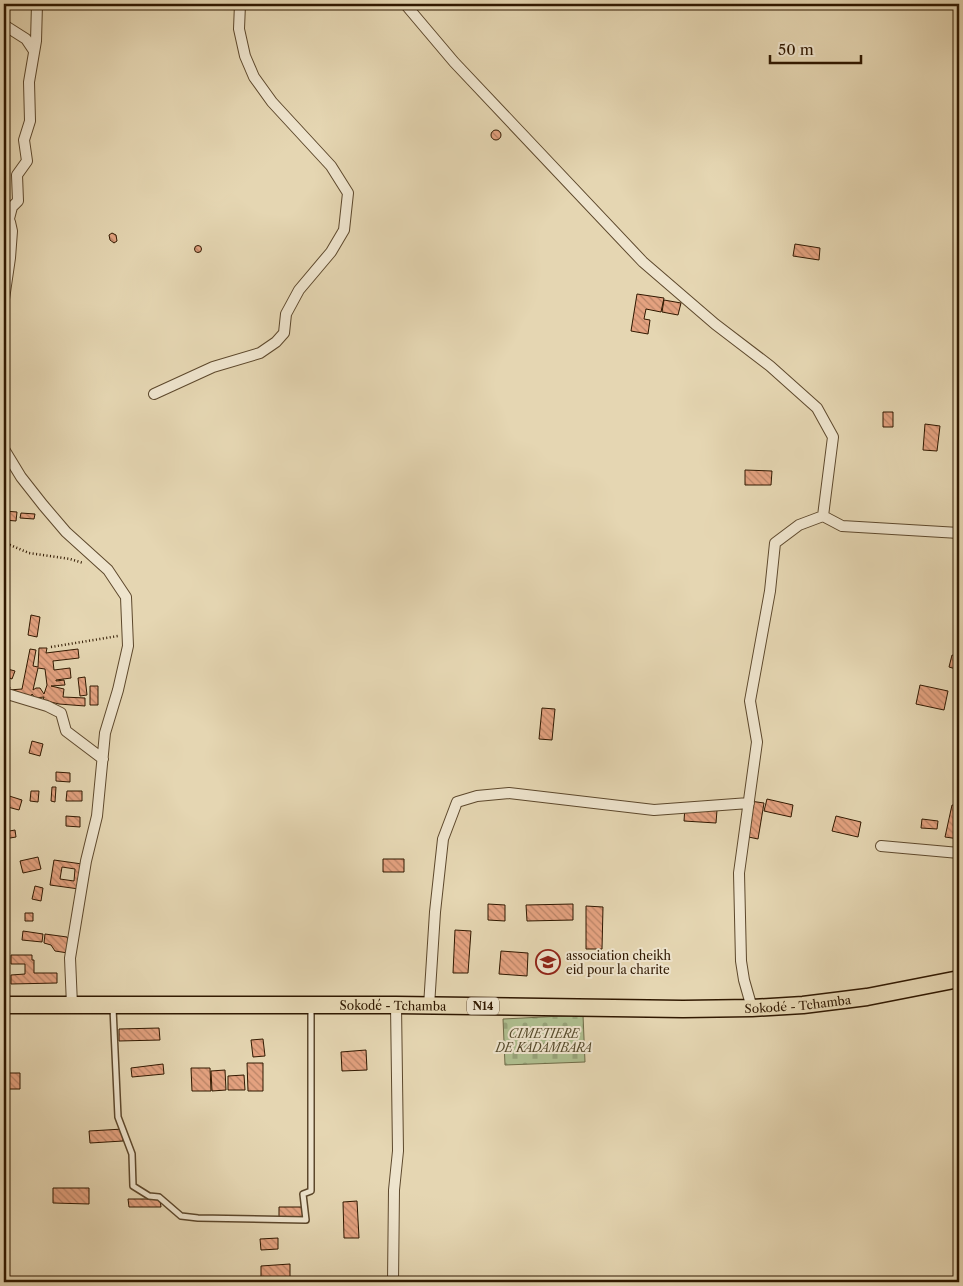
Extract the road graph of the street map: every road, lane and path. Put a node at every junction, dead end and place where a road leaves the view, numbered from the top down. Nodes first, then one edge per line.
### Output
1 (36, 4) edge
2 (240, 4) edge
3 (405, 4) edge
4 (4, 25) edge
5 (34, 51) junction
6 (9, 218) junction
7 (4, 238) edge
8 (7, 254) edge
9 (4, 299) edge
10 (154, 394) dead end
11 (4, 449) edge
12 (823, 516) junction
13 (959, 533) edge
14 (4, 549) edge
15 (85, 563) dead end
16 (127, 634) junction
17 (51, 647) dead end
18 (4, 693) edge
19 (103, 760) junction
20 (749, 803) junction
21 (880, 846) dead end
22 (959, 853) edge
23 (959, 979) edge
24 (4, 1005) edge
25 (72, 1005) junction
26 (113, 1005) junction
27 (396, 1005) junction
28 (311, 1006) junction
29 (429, 1006) junction
30 (752, 1008) junction
31 (393, 1282) edge

1 - 5 street
2 - 10 street
3 - 12 street
4 - 5 street
5 - 6 street
6 - 7 street
6 - 8 street
8 - 9 street
11 - 16 street
12 - 13 street
12 - 20 street
14 - 15 path
16 - 17 path
16 - 19 street
18 - 19 street
19 - 25 street
20 - 29 street
20 - 30 street
21 - 22 street
23 - 30 main road, Sokodé - Tchamba / N14
24 - 25 main road, Sokodé - Tchamba / N14
25 - 26 main road, Sokodé - Tchamba / N14
26 - 28 main road, Sokodé - Tchamba / N14
26 - 28 lane
27 - 28 main road, Sokodé - Tchamba / N14
27 - 29 main road, Sokodé - Tchamba / N14
27 - 31 street
29 - 30 main road, Sokodé - Tchamba / N14

